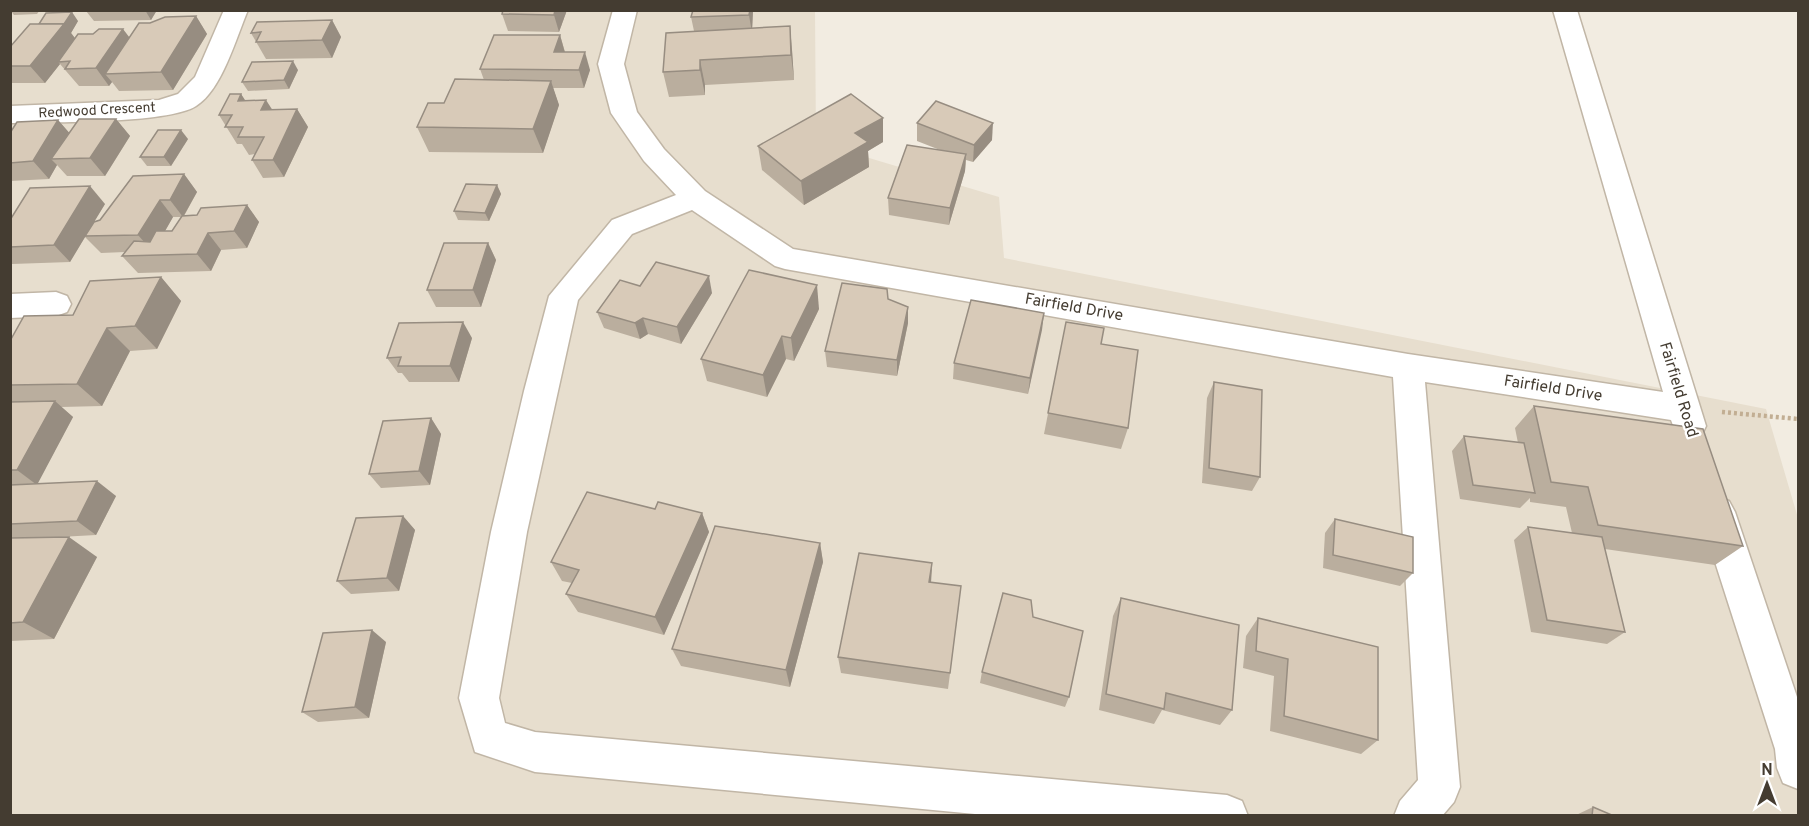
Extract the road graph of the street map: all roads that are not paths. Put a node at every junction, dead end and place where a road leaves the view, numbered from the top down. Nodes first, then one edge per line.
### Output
1 (236, 10) edge
2 (625, 10) edge
3 (1565, 10) edge
4 (10, 115) edge
5 (695, 198) junction
6 (56, 304) dead end
7 (10, 306) edge
8 (1408, 367) junction
9 (1684, 409) junction
10 (1698, 454) edge
11 (1709, 488) edge
12 (1798, 768) edge
13 (1227, 816) edge
14 (1415, 816) edge

1 - 4 street, Redwood Crescent
2 - 5 street, Fairfield Drive
3 - 9 street, Fairfield Road
5 - 8 street, Fairfield Drive
5 - 13 street
6 - 7 street
8 - 9 street, Fairfield Drive
8 - 14 street
9 - 10 street, Fairfield Road
11 - 12 street

